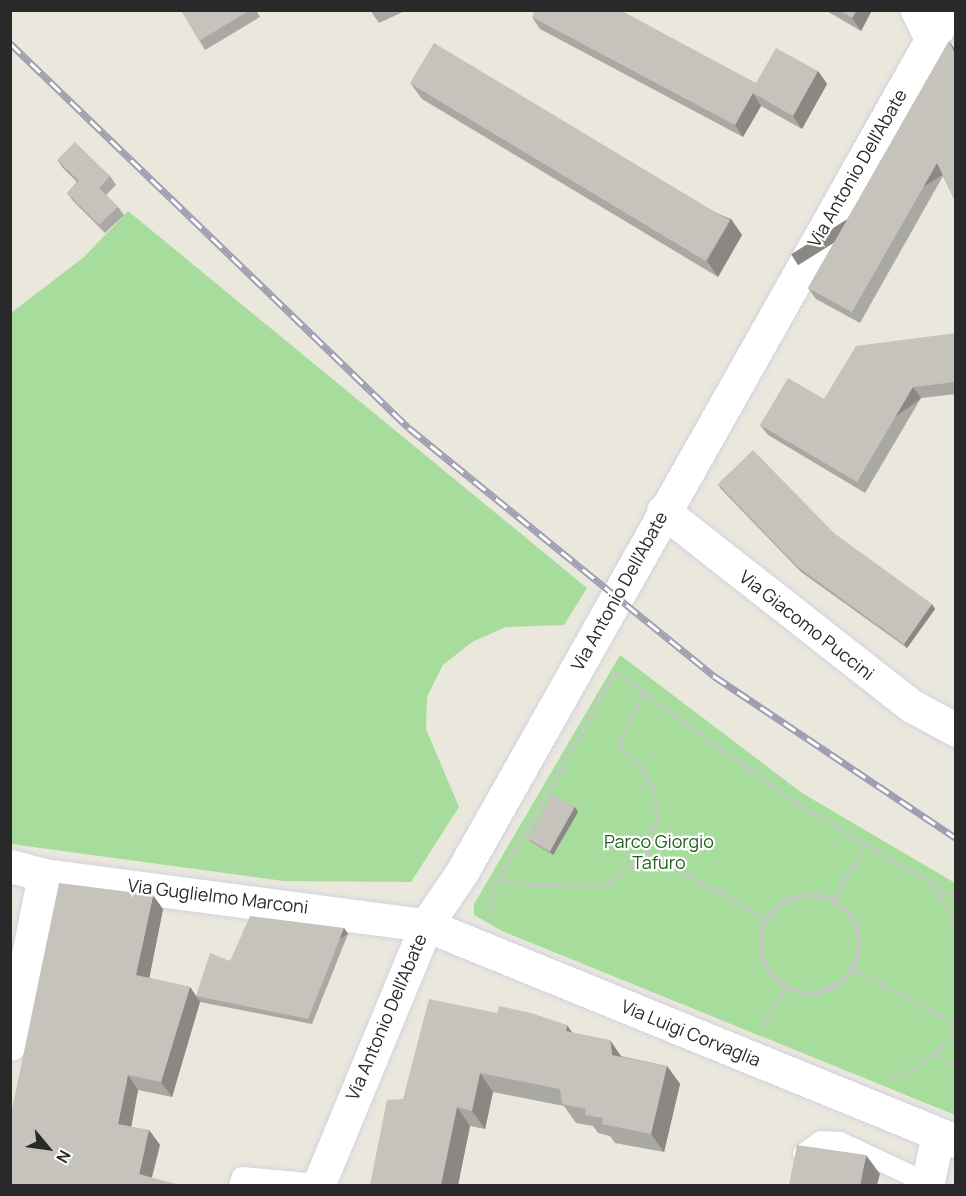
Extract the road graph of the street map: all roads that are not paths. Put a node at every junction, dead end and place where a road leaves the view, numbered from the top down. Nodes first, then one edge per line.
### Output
1 (948, 10) edge
2 (924, 25) edge
3 (663, 511) junction
4 (956, 730) edge
5 (10, 866) edge
6 (44, 875) junction
7 (426, 925) junction
8 (10, 1044) edge
9 (946, 1138) edge
10 (803, 1154) edge
11 (927, 1184) edge
12 (240, 1185) edge
13 (318, 1185) edge

1 - 2 street, Via Antonio Dell'Abate
2 - 3 street, Via Antonio Dell'Abate
3 - 4 street, Via Giacomo Puccini
3 - 7 street, Via Antonio Dell'Abate
5 - 6 street, Via Guglielmo Marconi
6 - 7 street, Via Guglielmo Marconi
6 - 8 street
7 - 9 street, Via Luigi Corvaglia
7 - 13 street, Via Antonio Dell'Abate
9 - 11 street
10 - 11 lane
12 - 13 lane

